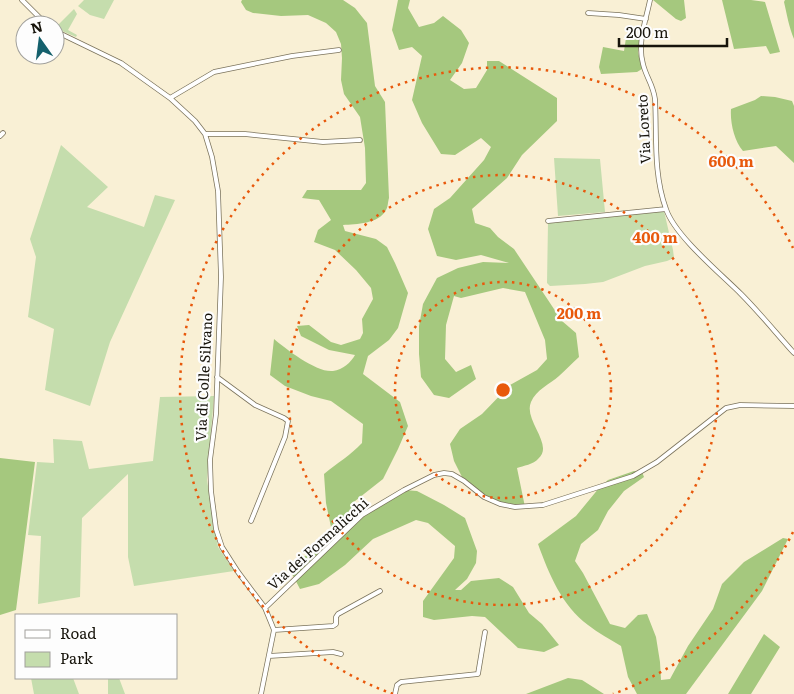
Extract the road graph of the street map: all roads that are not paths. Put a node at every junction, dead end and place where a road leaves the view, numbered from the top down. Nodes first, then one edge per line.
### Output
1 (22, 0) edge
2 (650, 0) edge
3 (588, 13) dead end
4 (38, 15) edge
5 (646, 19) junction
6 (65, 36) edge
7 (339, 50) dead end
8 (170, 98) junction
9 (206, 134) junction
10 (360, 140) dead end
11 (666, 209) junction
12 (548, 221) dead end
13 (794, 353) edge
14 (218, 377) junction
15 (794, 406) edge
16 (251, 521) dead end
17 (380, 591) dead end
18 (265, 608) junction
19 (274, 630) junction
20 (485, 632) dead end
21 (341, 654) dead end
22 (269, 656) junction
23 (261, 694) edge
24 (395, 694) edge

1 - 4 street
2 - 5 street, Via Loreto
3 - 5 street
5 - 11 street, Via Loreto
6 - 8 street, Via di Colle Silvano
7 - 8 street
8 - 9 street, Via di Colle Silvano
9 - 10 street
9 - 14 street, Via di Colle Silvano
11 - 12 street
11 - 13 street, Via Loreto
14 - 16 street
14 - 18 street, Via di Colle Silvano
15 - 18 street, Via dei Formalicchi
17 - 19 street
18 - 19 street, Via di Colle Silvano
19 - 22 street
20 - 24 street
21 - 22 street
22 - 23 street

